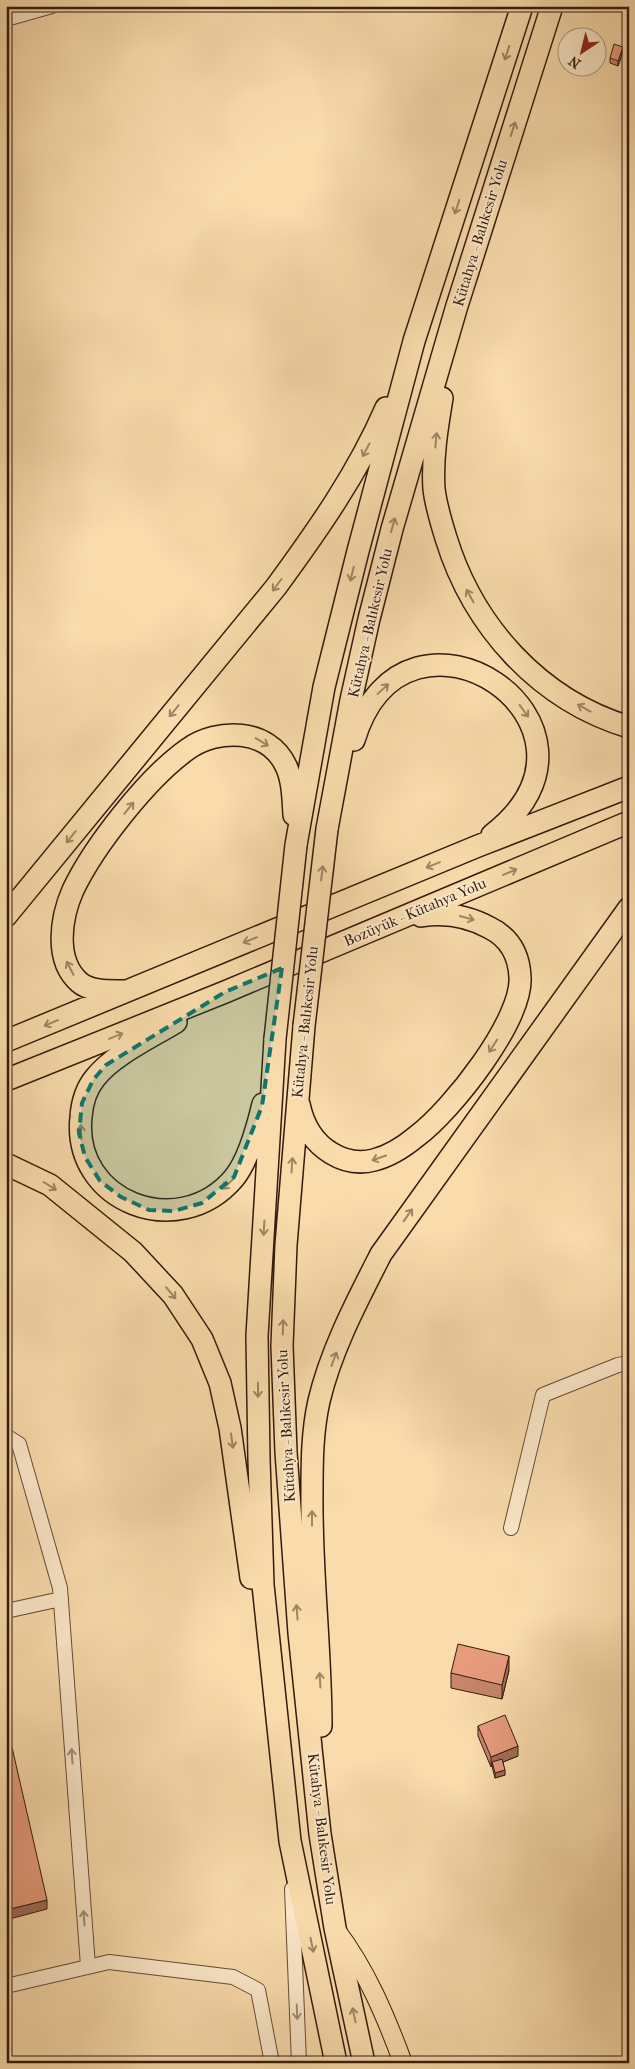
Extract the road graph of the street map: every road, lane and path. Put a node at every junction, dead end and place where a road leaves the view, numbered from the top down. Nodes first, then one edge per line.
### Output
1 (52, 6) edge
2 (522, 6) edge
3 (552, 6) edge
4 (6, 19) edge
5 (456, 309) junction
6 (414, 341) junction
7 (629, 727) edge
8 (629, 787) edge
9 (629, 822) edge
10 (327, 829) junction
11 (296, 845) junction
12 (478, 846) junction
13 (629, 908) edge
14 (6, 916) edge
15 (401, 918) junction
16 (126, 991) junction
17 (225, 992) junction
18 (275, 1040) junction
19 (6, 1041) edge
20 (6, 1080) edge
21 (297, 1097) junction
22 (6, 1164) edge
23 (629, 1363) edge
24 (6, 1436) edge
25 (511, 1528) dead end
26 (61, 1599) junction
27 (6, 1611) edge
28 (284, 1794) junction
29 (320, 1834) junction
30 (290, 1841) junction
31 (335, 1928) junction
32 (88, 1966) junction
33 (6, 1986) edge
34 (272, 2063) edge
35 (299, 2063) edge
36 (336, 2063) edge
37 (364, 2063) edge
38 (403, 2063) edge

1 - 4 street
2 -> 6 highway, Kütahya - Balıkesir Yolu
5 -> 3 highway, Kütahya - Balıkesir Yolu
7 -> 5 highway
10 -> 5 highway, Kütahya - Balıkesir Yolu
6 -> 11 highway, Kütahya - Balıkesir Yolu
6 -> 14 highway
8 - 12 highway
15 -> 9 highway, Bozüyük - Kütahya Yolu
10 -> 12 highway
21 -> 10 highway, Kütahya - Balıkesir Yolu, bridge
16 -> 11 highway
11 - 18 highway, Kütahya - Balıkesir Yolu, bridge
12 -> 16 highway
29 -> 13 highway
15 - 17 highway, Bozüyük - Kütahya Yolu
15 -> 21 highway
16 -> 19 highway
18 -> 17 highway
20 -> 17 highway, Bozüyük - Kütahya Yolu
18 -> 28 highway, Kütahya - Balıkesir Yolu
29 -> 21 highway, Kütahya - Balıkesir Yolu
22 -> 28 highway
23 - 25 street
24 - 26 street
26 - 27 street
32 -> 26 street
28 - 30 highway, Kütahya - Balıkesir Yolu
29 - 31 highway, Kütahya - Balıkesir Yolu
30 -> 35 street
30 -> 36 highway, Kütahya - Balıkesir Yolu
37 -> 31 highway, Kütahya - Balıkesir Yolu
31 - 38 main road
32 - 33 street
32 - 34 street

